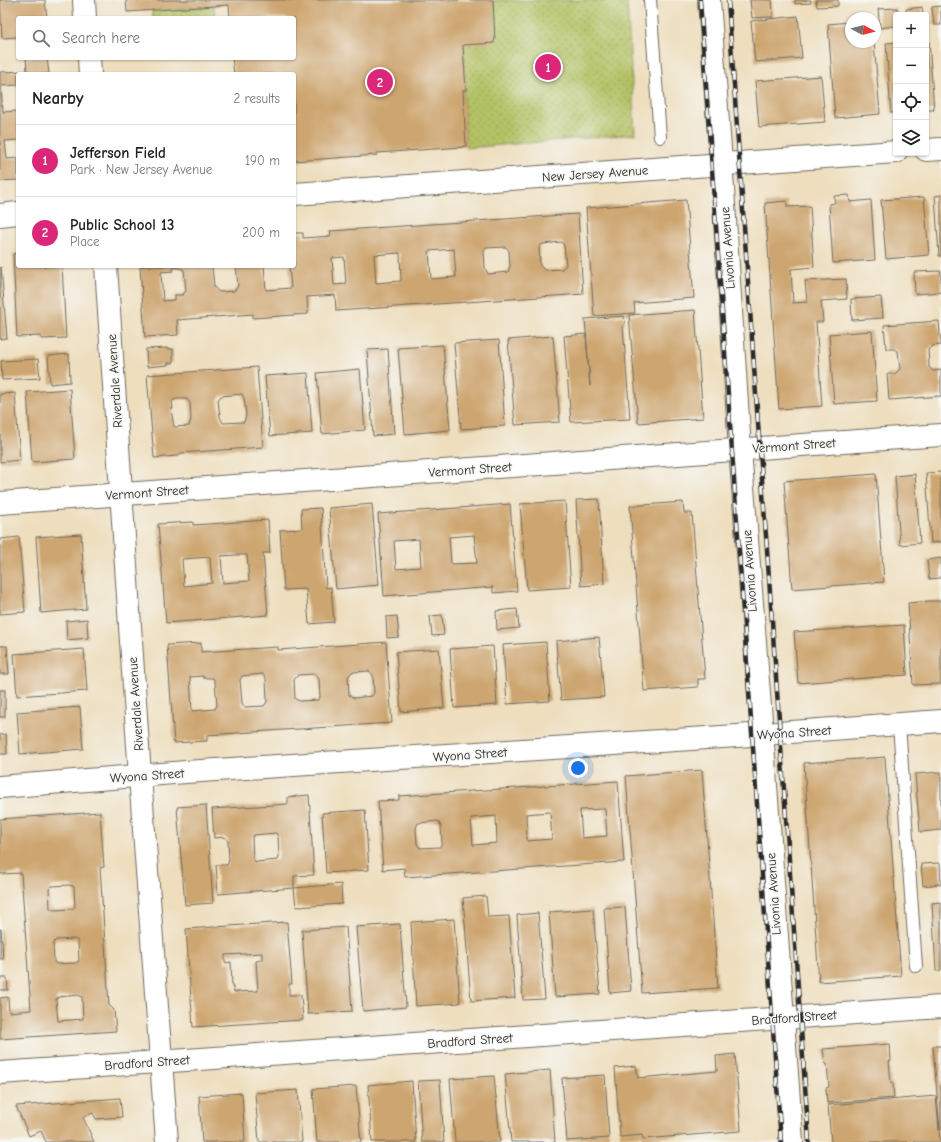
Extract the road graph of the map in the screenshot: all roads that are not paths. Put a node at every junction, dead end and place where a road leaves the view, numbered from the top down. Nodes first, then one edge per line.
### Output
1 (84, 0) edge
2 (650, 0) edge
3 (709, 0) edge
4 (85, 16) edge
5 (89, 60) edge
6 (90, 72) edge
7 (660, 137) dead end
8 (941, 149) edge
9 (929, 150) edge
10 (893, 152) edge
11 (721, 164) junction
12 (296, 194) edge
13 (16, 213) edge
14 (0, 215) edge
15 (106, 268) edge
16 (941, 435) edge
17 (740, 449) junction
18 (121, 494) junction
19 (0, 503) edge
20 (941, 721) edge
21 (899, 724) junction
22 (762, 734) junction
23 (140, 776) junction
24 (0, 787) edge
25 (916, 966) dead end
26 (941, 1007) edge
27 (782, 1018) junction
28 (162, 1062) junction
29 (0, 1073) edge
30 (167, 1142) edge
31 (792, 1142) edge

1 - 4 street
2 - 7 lane
3 - 11 street, Livonia Avenue
5 - 6 street
8 - 9 street
10 - 11 street, New Jersey Avenue
11 - 12 street, New Jersey Avenue
11 - 17 street, Livonia Avenue
13 - 14 street
15 - 18 street, Riverdale Avenue
16 - 17 street, Vermont Street
17 - 18 street, Vermont Street
17 - 22 street, Livonia Avenue
18 - 19 street, Vermont Street
18 - 23 street, Riverdale Avenue
20 - 21 street, Wyona Street
21 - 22 street, Wyona Street
21 - 25 lane
22 - 23 street, Wyona Street
22 - 27 street, Livonia Avenue
23 - 24 street, Wyona Street
23 - 28 street, Riverdale Avenue
26 - 27 street, Bradford Street
27 - 28 street, Bradford Street
27 - 31 street, Livonia Avenue
28 - 29 street, Bradford Street
28 - 30 street, Riverdale Avenue

